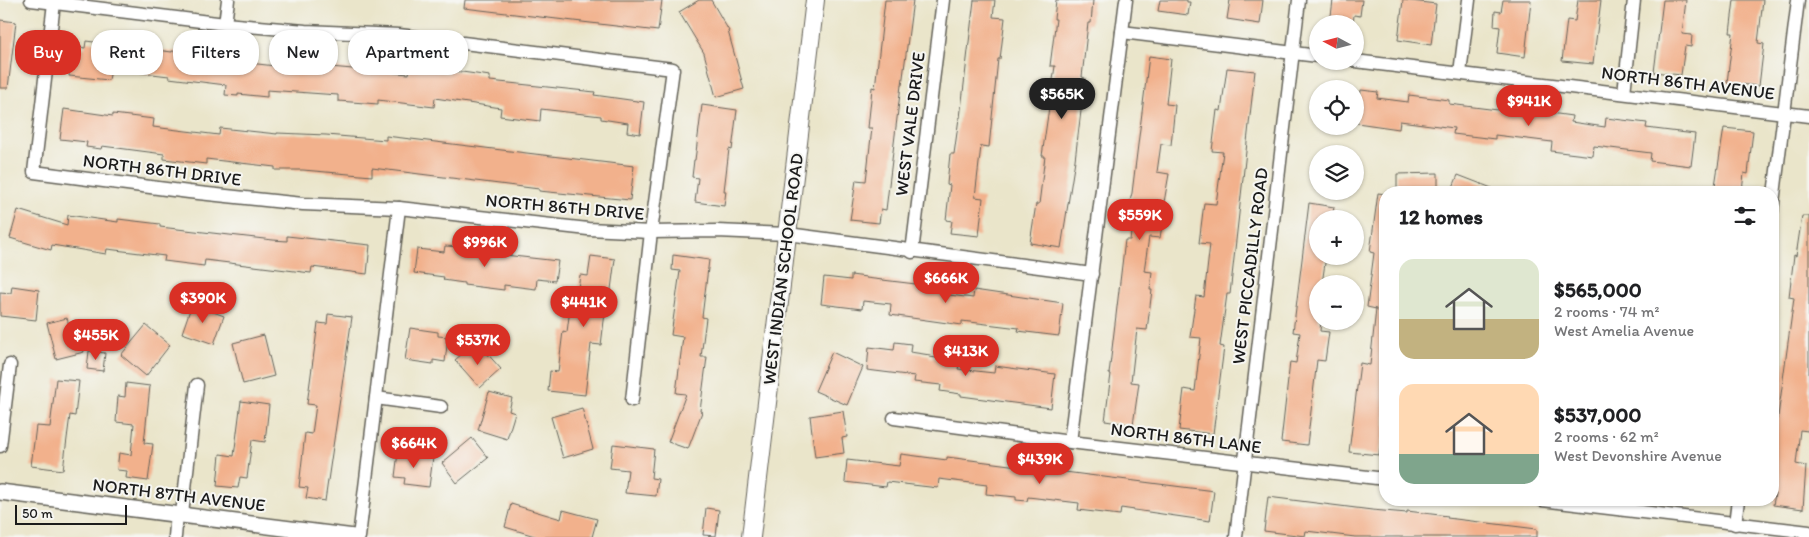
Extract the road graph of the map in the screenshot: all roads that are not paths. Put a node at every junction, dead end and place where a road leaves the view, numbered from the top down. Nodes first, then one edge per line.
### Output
1 (31, 0) edge
2 (228, 0) edge
3 (815, 0) edge
4 (943, 0) edge
5 (1126, 0) edge
6 (1299, 0) edge
7 (1469, 0) edge
8 (1634, 0) edge
9 (1798, 0) edge
10 (54, 3) junction
11 (225, 24) junction
12 (1122, 32) junction
13 (1293, 53) junction
14 (1309, 55) edge
15 (1364, 62) edge
16 (1460, 73) junction
17 (1624, 93) junction
18 (1784, 113) junction
19 (1809, 116) edge
20 (1775, 186) edge
21 (399, 208) junction
22 (651, 232) junction
23 (788, 234) junction
24 (912, 252) junction
25 (1092, 274) junction
26 (10, 365) dead end
27 (197, 385) dead end
28 (376, 398) junction
29 (632, 400) dead end
30 (441, 407) dead end
31 (894, 418) dead end
32 (1070, 442) junction
33 (0, 446) edge
34 (1245, 462) junction
35 (1379, 478) edge
36 (0, 492) edge
37 (1603, 506) edge
38 (1737, 506) edge
39 (179, 514) junction
40 (1735, 524) junction
41 (1809, 532) edge
42 (174, 537) edge
43 (354, 537) edge
44 (359, 537) edge
45 (751, 537) edge
46 (1236, 537) edge

1 - 10 street
2 - 11 street
3 - 23 main road, WEST INDIAN SCHOOL ROAD
4 - 24 street, WEST VALE DRIVE
5 - 12 street
6 - 13 street, WEST PICCADILLY ROAD
7 - 16 street
8 - 17 street
9 - 18 street
10 - 11 street
10 - 21 street, NORTH 86TH DRIVE
11 - 22 street
12 - 13 street
12 - 25 street
13 - 14 street
13 - 34 street, WEST PICCADILLY ROAD
15 - 16 street, NORTH 86TH AVENUE
16 - 17 street, NORTH 86TH AVENUE
17 - 18 street, NORTH 86TH AVENUE
18 - 19 street, NORTH 86TH AVENUE
18 - 20 street
21 - 22 street, NORTH 86TH DRIVE
21 - 28 street
22 - 23 street, NORTH 86TH DRIVE
22 - 29 street
23 - 24 street, NORTH 86TH DRIVE
23 - 45 main road, WEST INDIAN SCHOOL ROAD
24 - 25 street, NORTH 86TH DRIVE
25 - 32 street
26 - 33 street
27 - 39 street
28 - 30 street
28 - 44 street
31 - 32 street, NORTH 86TH LANE
32 - 34 street, NORTH 86TH LANE
34 - 35 street, NORTH 86TH LANE
34 - 46 street, WEST PICCADILLY ROAD
36 - 39 street, NORTH 87TH AVENUE
37 - 40 street
38 - 40 street
39 - 42 street
39 - 43 street, NORTH 87TH AVENUE
40 - 41 street

